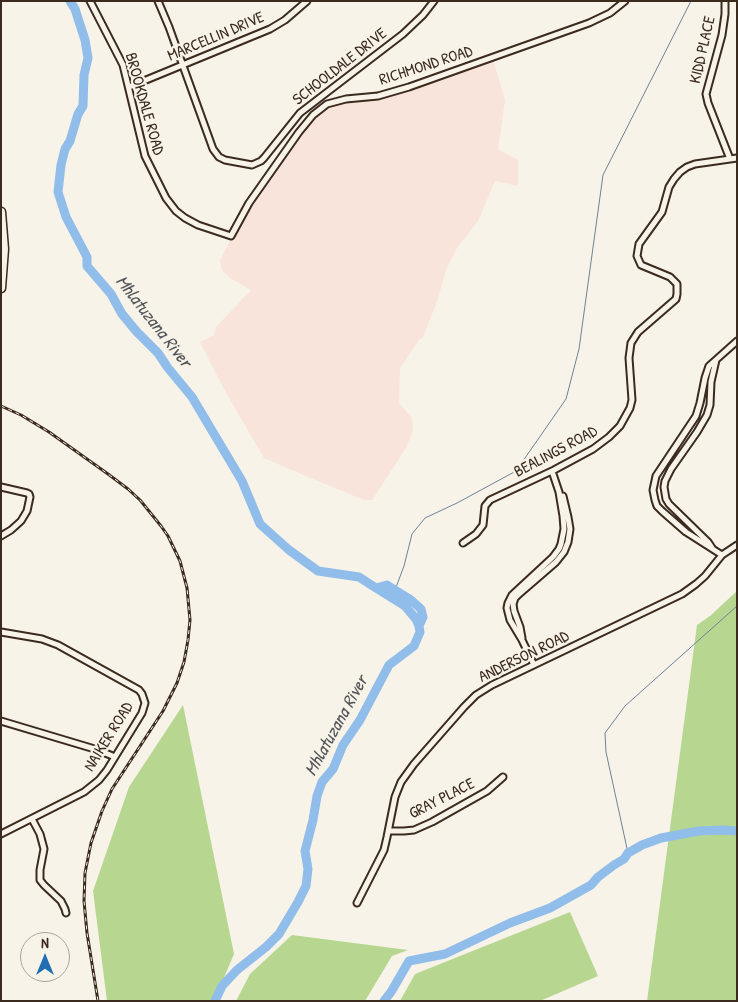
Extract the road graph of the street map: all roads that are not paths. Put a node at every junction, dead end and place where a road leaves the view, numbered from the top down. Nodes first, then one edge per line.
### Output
1 (90, 1) edge
2 (158, 1) edge
3 (307, 1) edge
4 (434, 1) edge
5 (625, 1) edge
6 (725, 1) edge
7 (183, 65) junction
8 (129, 88) junction
9 (737, 158) edge
10 (730, 159) junction
11 (1, 212) edge
12 (231, 236) joint
13 (1, 288) edge
14 (737, 342) edge
15 (716, 359) junction
16 (553, 470) junction
17 (1, 487) edge
18 (1, 536) edge
19 (463, 543) dead end
20 (737, 544) edge
21 (714, 551) junction
22 (722, 555) junction
23 (1, 632) edge
24 (534, 665) junction
25 (1, 722) edge
26 (115, 757) junction
27 (503, 777) dead end
28 (32, 819) junction
29 (388, 831) junction
30 (1, 834) edge
31 (358, 903) dead end
32 (66, 913) dead end

1 - 8 street, BROOKDALE ROAD
2 - 7 street, SCHOOLDALE DRIVE
3 - 7 street, MARCELLIN DRIVE
4 - 7 street, SCHOOLDALE DRIVE
5 - 12 street, RICHMOND ROAD
6 - 10 street, KIDD PLACE
7 - 8 street, MARCELLIN DRIVE
8 - 12 street, BROOKDALE ROAD
9 - 10 street, BEALINGS ROAD
10 - 16 street, BEALINGS ROAD
11 - 13 street
14 - 15 street
15 - 21 street
15 - 21 street
16 - 19 street, BEALINGS ROAD
16 - 24 street
17 - 18 street
20 - 22 street, ANDERSON ROAD
21 - 22 street
22 - 24 street, ANDERSON ROAD
23 - 26 street, NAIKER ROAD
24 - 29 street, ANDERSON ROAD
25 - 26 street
26 - 28 street, NAIKER ROAD
27 - 29 street, GRAY PLACE
28 - 30 street, NAIKER ROAD
28 - 32 street
29 - 31 street, ANDERSON ROAD

